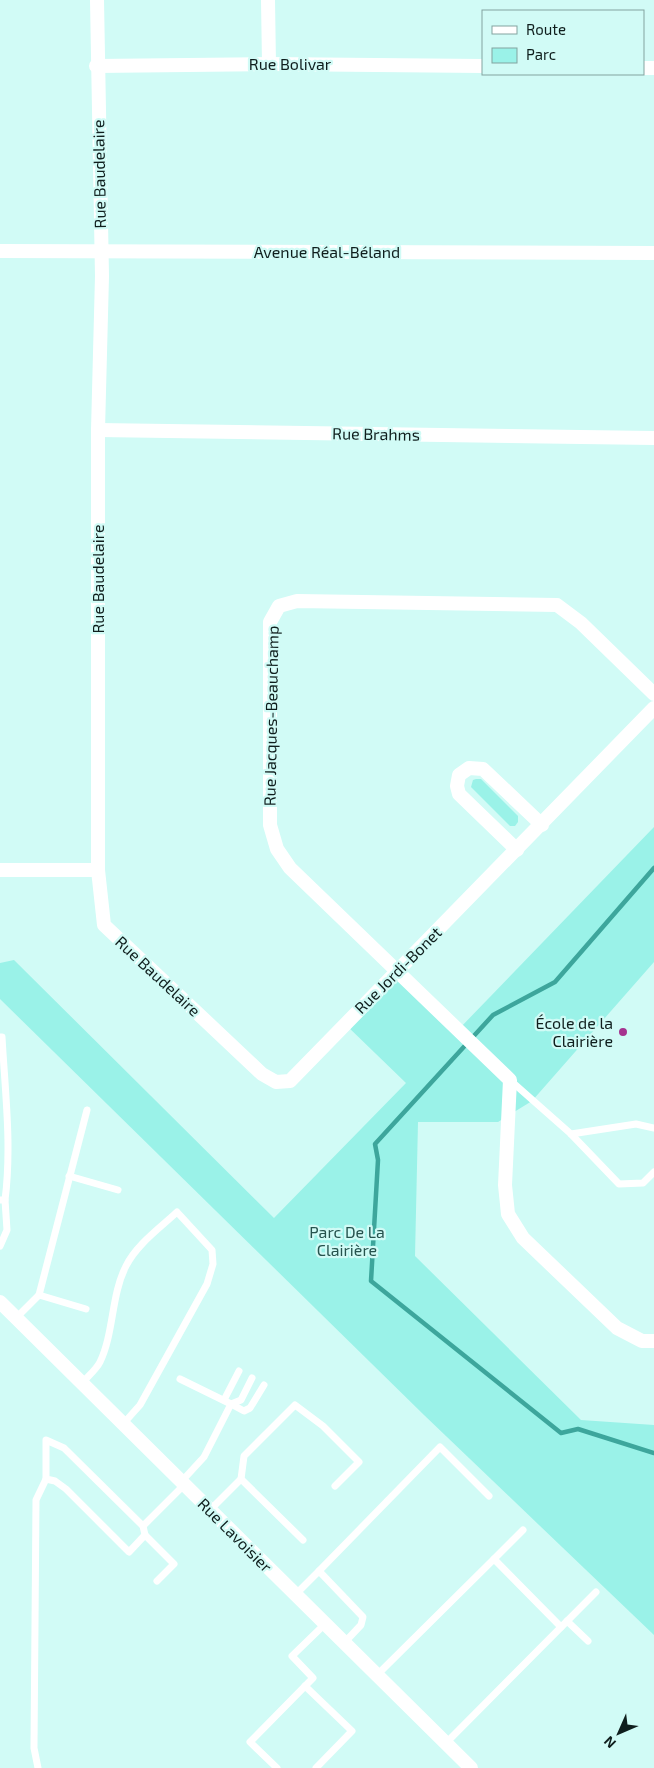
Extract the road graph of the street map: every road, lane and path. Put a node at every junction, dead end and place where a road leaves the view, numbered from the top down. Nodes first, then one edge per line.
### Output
1 (97, 0) edge
2 (268, 0) edge
3 (269, 64) junction
4 (96, 66) junction
5 (482, 66) edge
6 (100, 250) junction
7 (0, 251) edge
8 (654, 253) edge
9 (98, 430) junction
10 (654, 438) edge
11 (654, 694) edge
12 (654, 708) edge
13 (542, 825) junction
14 (516, 850) junction
15 (0, 870) edge
16 (98, 870) junction
17 (397, 971) junction
18 (0, 1037) edge
19 (510, 1080) junction
20 (276, 1082) joint
21 (87, 1110) dead end
22 (654, 1128) edge
23 (570, 1134) junction
24 (654, 1172) edge
25 (69, 1176) junction
26 (118, 1190) dead end
27 (3, 1200) edge
28 (0, 1246) edge
29 (38, 1294) junction
30 (0, 1302) edge
31 (86, 1309) dead end
32 (16, 1318) junction
33 (654, 1342) edge
34 (238, 1371) dead end
35 (252, 1378) dead end
36 (180, 1379) dead end
37 (82, 1382) junction
38 (264, 1385) dead end
39 (224, 1400) junction
40 (232, 1404) junction
41 (123, 1424) junction
42 (46, 1479) junction
43 (241, 1479) junction
44 (182, 1483) junction
45 (335, 1486) dead end
46 (489, 1496) dead end
47 (210, 1510) junction
48 (143, 1526) junction
49 (522, 1530) dead end
50 (145, 1535) junction
51 (303, 1540) dead end
52 (494, 1559) junction
53 (319, 1571) junction
54 (157, 1582) dead end
55 (596, 1592) dead end
56 (295, 1595) junction
57 (567, 1621) junction
58 (324, 1624) junction
59 (561, 1627) junction
60 (588, 1641) dead end
61 (344, 1643) junction
62 (377, 1675) junction
63 (305, 1686) junction
64 (446, 1743) junction
65 (38, 1768) edge
66 (277, 1768) edge
67 (316, 1768) edge
68 (471, 1768) edge

1 - 4 street, Rue Baudelaire
2 - 3 street
3 - 4 street, Rue Bolivar
3 - 5 street, Rue Bolivar
4 - 6 street, Rue Baudelaire
6 - 7 street, Avenue Réal-Béland
6 - 8 street, Avenue Réal-Béland
6 - 9 street, Rue Baudelaire
9 - 10 street, Rue Brahms
9 - 16 street, Rue Baudelaire
11 - 17 street, Rue Jacques-Beauchamp
12 - 13 street, Rue Jordi-Bonet
13 - 14 street, Rue Jordi-Bonet
13 - 14 street
14 - 17 street, Rue Jordi-Bonet
15 - 16 street
16 - 20 street, Rue Baudelaire
17 - 19 street, Rue Jacques-Beauchamp
17 - 20 street, Rue Jordi-Bonet
18 - 27 lane
19 - 23 lane
19 - 33 street
21 - 25 lane
22 - 23 lane
23 - 24 lane
25 - 26 lane
25 - 29 lane
27 - 28 lane
29 - 31 lane
29 - 32 lane
30 - 32 street, Rue Lavoisier
32 - 37 street, Rue Lavoisier
34 - 39 lane
35 - 40 lane
36 - 39 lane
37 - 41 street, Rue Lavoisier
37 - 41 lane
38 - 40 lane
39 - 40 lane
40 - 44 lane
41 - 44 street, Rue Lavoisier
42 - 48 lane
42 - 50 lane
42 - 65 lane
43 - 45 lane
43 - 47 lane
43 - 51 lane
44 - 47 street, Rue Lavoisier
44 - 48 lane
46 - 53 lane
47 - 56 street, Rue Lavoisier
48 - 50 lane
49 - 52 lane
50 - 54 lane
52 - 59 lane
52 - 62 lane
53 - 56 lane
53 - 61 lane
55 - 57 lane
56 - 58 street, Rue Lavoisier
57 - 59 lane
57 - 60 lane
58 - 61 street, Rue Lavoisier
58 - 63 lane
59 - 64 lane
61 - 62 street, Rue Lavoisier
62 - 64 street, Rue Lavoisier
63 - 66 lane
63 - 67 lane
64 - 68 street, Rue Lavoisier

